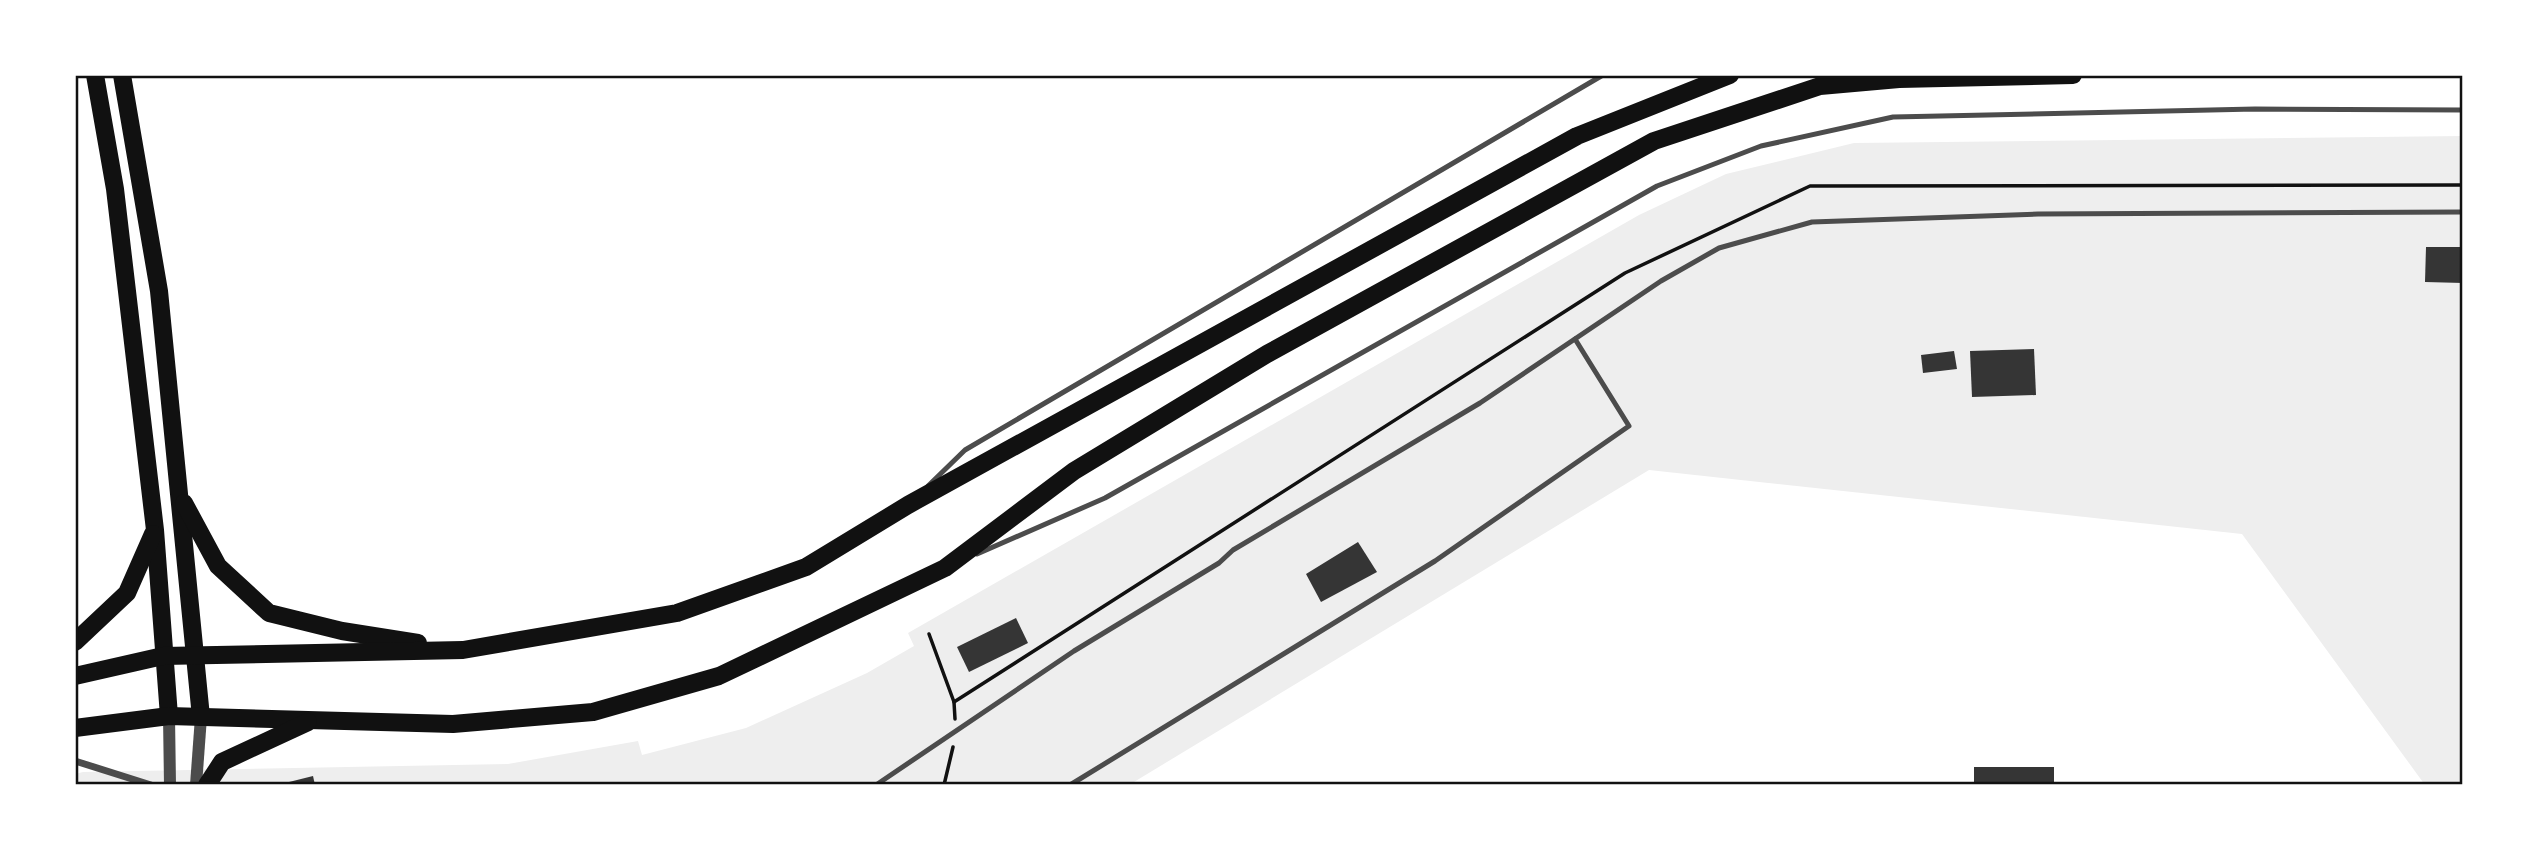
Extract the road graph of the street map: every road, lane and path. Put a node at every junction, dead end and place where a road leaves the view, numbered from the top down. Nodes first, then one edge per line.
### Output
1 (95, 75) edge
2 (122, 75) edge
3 (1603, 75) edge
4 (1730, 75) edge
5 (2073, 75) edge
6 (2463, 110) edge
7 (2463, 185) edge
8 (2463, 212) edge
9 (1574, 339) junction
10 (179, 494) junction
11 (908, 505) junction
12 (155, 530) junction
13 (945, 568) junction
14 (929, 634) dead end
15 (75, 642) edge
16 (463, 650) junction
17 (163, 656) junction
18 (195, 656) junction
19 (75, 676) edge
20 (954, 702) junction
21 (169, 716) junction
22 (201, 717) junction
23 (315, 720) junction
24 (75, 728) edge
25 (956, 731) junction
26 (75, 761) edge
27 (150, 785) edge
28 (170, 785) edge
29 (196, 785) edge
30 (207, 785) edge
31 (876, 785) edge
32 (944, 785) edge
33 (1070, 785) edge

1 - 12 main road
2 - 10 main road
3 - 11 lane
4 - 11 main road
5 - 13 main road
6 - 13 lane
7 - 20 path
8 - 9 lane
9 - 25 lane
9 - 33 lane
10 - 16 main road
10 - 18 main road
11 - 16 main road
12 - 15 main road
12 - 17 main road
13 - 23 main road
14 - 20 path
16 - 18 main road
17 - 18 main road
17 - 19 main road
17 - 21 main road
18 - 22 main road
20 - 25 path
21 - 22 main road
21 - 24 main road
21 - 28 street
22 - 23 main road
22 - 29 street
23 - 30 main road
25 - 31 lane
25 - 32 path
26 - 27 street

